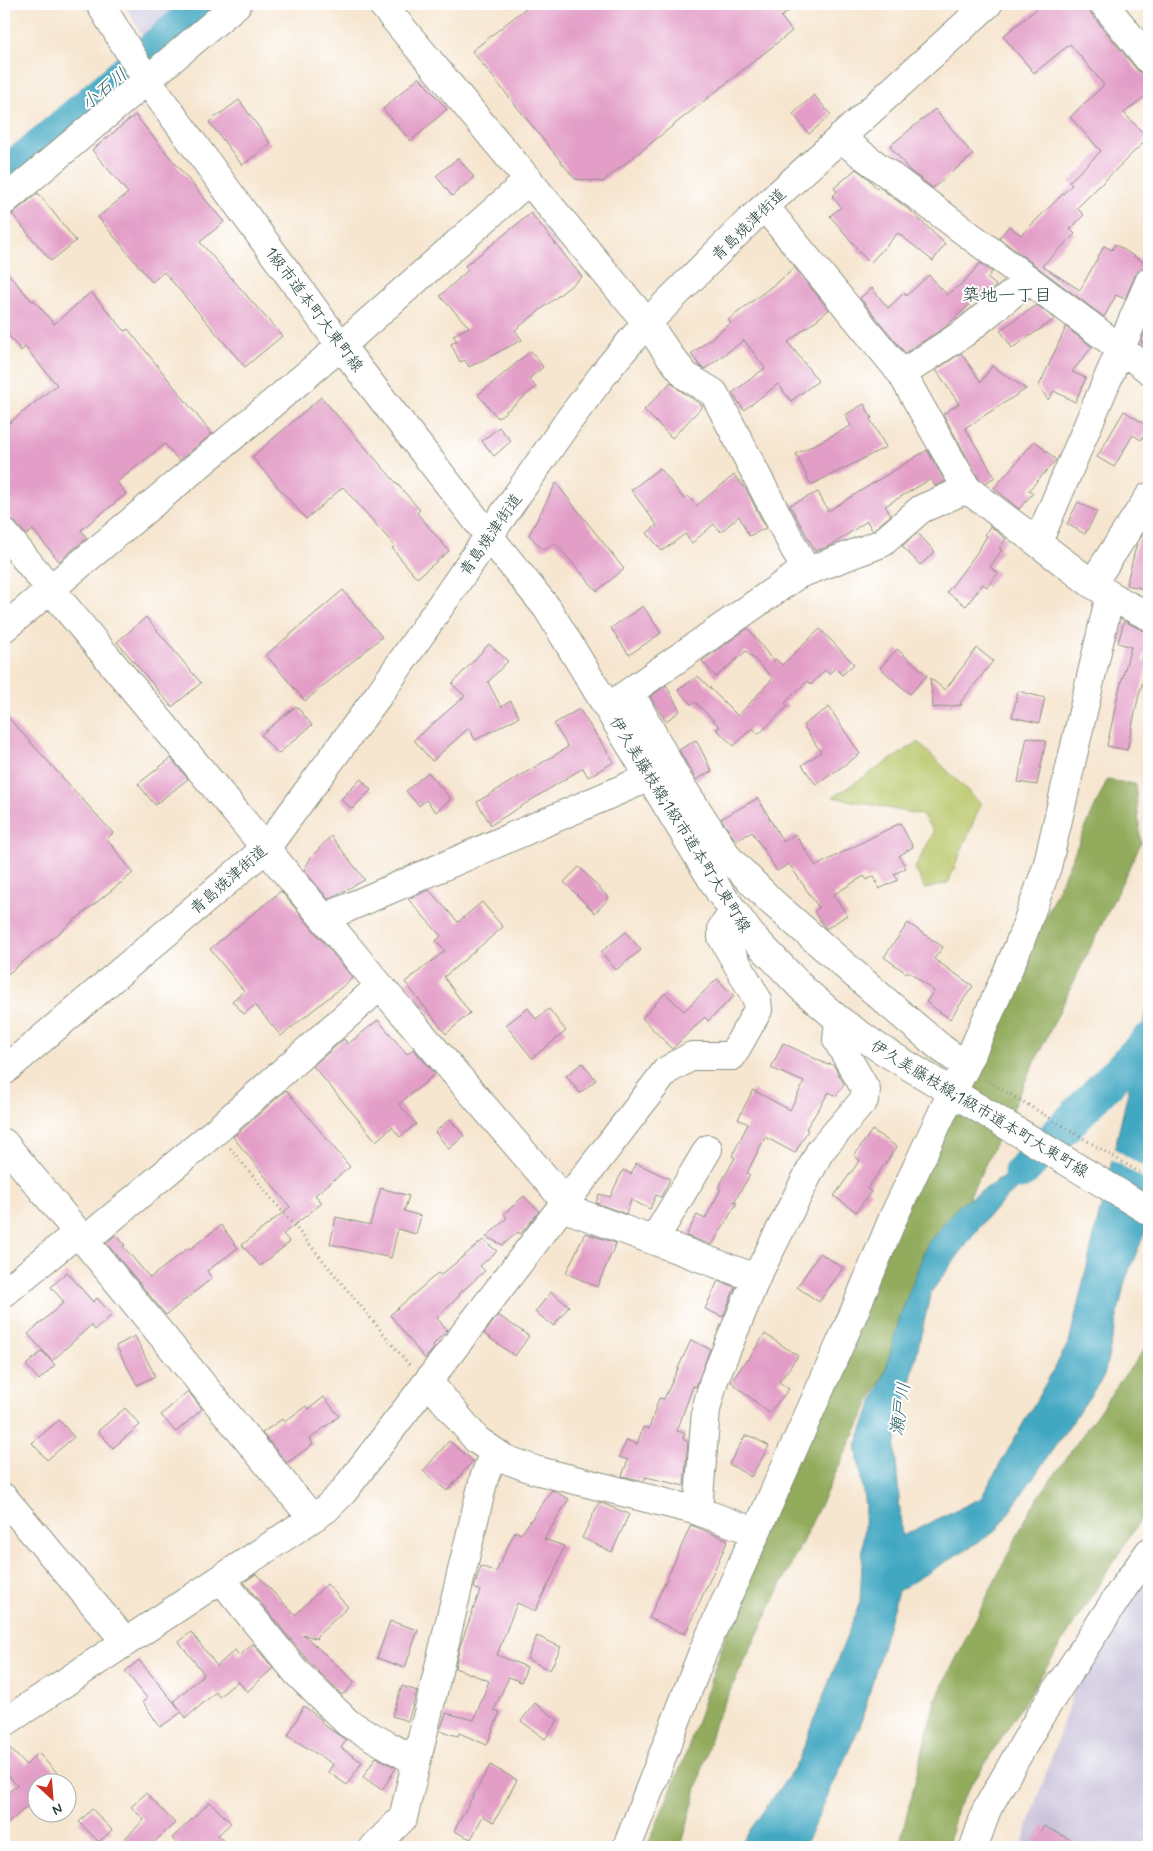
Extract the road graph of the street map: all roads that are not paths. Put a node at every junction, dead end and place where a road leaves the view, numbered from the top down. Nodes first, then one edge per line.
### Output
1 (100, 4) edge
2 (237, 4) edge
3 (382, 4) edge
4 (988, 4) edge
5 (1104, 4) edge
6 (1149, 60) edge
7 (146, 79) junction
8 (840, 138) junction
9 (529, 180) junction
10 (4, 200) edge
11 (765, 207) junction
12 (1029, 280) junction
13 (1149, 282) edge
14 (647, 323) junction
15 (341, 346) junction
16 (1121, 348) junction
17 (1149, 370) edge
18 (902, 374) junction
19 (967, 489) junction
20 (1149, 497) edge
21 (4, 533) edge
22 (488, 535) junction
23 (1038, 542) junction
24 (806, 572) junction
25 (50, 590) junction
26 (1101, 590) junction
27 (1149, 616) edge
28 (4, 628) edge
29 (630, 692) junction
30 (606, 708) junction
31 (650, 777) junction
32 (266, 848) junction
33 (734, 912) junction
34 (324, 918) junction
35 (380, 986) junction
36 (839, 1020) junction
37 (4, 1070) edge
38 (972, 1070) junction
39 (956, 1094) junction
40 (4, 1143) edge
41 (708, 1149) dead end
42 (564, 1204) junction
43 (1149, 1211) edge
44 (80, 1237) junction
45 (654, 1240) junction
46 (756, 1278) junction
47 (4, 1293) edge
48 (427, 1383) junction
49 (494, 1452) junction
50 (4, 1498) edge
51 (698, 1511) junction
52 (312, 1518) junction
53 (756, 1532) junction
54 (1149, 1552) edge
55 (221, 1579) junction
56 (126, 1642) junction
57 (4, 1722) edge
58 (415, 1761) junction
59 (374, 1847) edge
60 (627, 1847) edge
61 (974, 1847) edge

1 - 7 street, 1級市道本町大東町線
2 - 7 street
3 - 9 street
4 - 8 street, 青島焼津街道
5 - 6 street
7 - 10 street
7 - 15 street, 1級市道本町大東町線
8 - 11 street, 青島焼津街道
8 - 12 street
9 - 14 street
9 - 15 street
11 - 14 street, 青島焼津街道
11 - 18 street
12 - 16 street
12 - 18 street
13 - 16 street
14 - 22 street, 青島焼津街道
14 - 24 street
15 - 22 street, 1級市道本町大東町線
15 - 25 street
16 - 17 street
16 - 23 street
18 - 19 street
19 - 23 street
19 - 24 street
20 - 26 street
21 - 25 street
22 - 30 street, 伊久美藤枝線;1級市道本町大東町線
22 - 32 street, 青島焼津街道
23 - 26 street
24 - 29 street
25 - 28 street
25 - 32 street
26 - 27 street
26 - 38 street
29 - 30 street
29 - 38 street
30 - 31 street, 伊久美藤枝線;1級市道本町大東町線
31 - 33 street, 伊久美藤枝線;1級市道本町大東町線
31 - 34 street
32 - 34 street
32 - 37 street, 青島焼津街道
33 - 36 street, 伊久美藤枝線;1級市道本町大東町線
33 - 42 street
34 - 35 street
35 - 42 street
35 - 44 street
36 - 39 street, 伊久美藤枝線;1級市道本町大東町線
36 - 46 street
38 - 39 street
39 - 43 street, 伊久美藤枝線;1級市道本町大東町線
39 - 53 street
40 - 44 street
41 - 45 street
42 - 45 street
42 - 48 street
44 - 47 street
44 - 52 street
45 - 46 street
46 - 51 street
48 - 49 street
48 - 52 street
49 - 51 street
49 - 58 street
50 - 56 street
51 - 53 street
52 - 55 street
53 - 60 street
54 - 61 street
55 - 56 street
55 - 58 street
56 - 57 street
58 - 59 street

